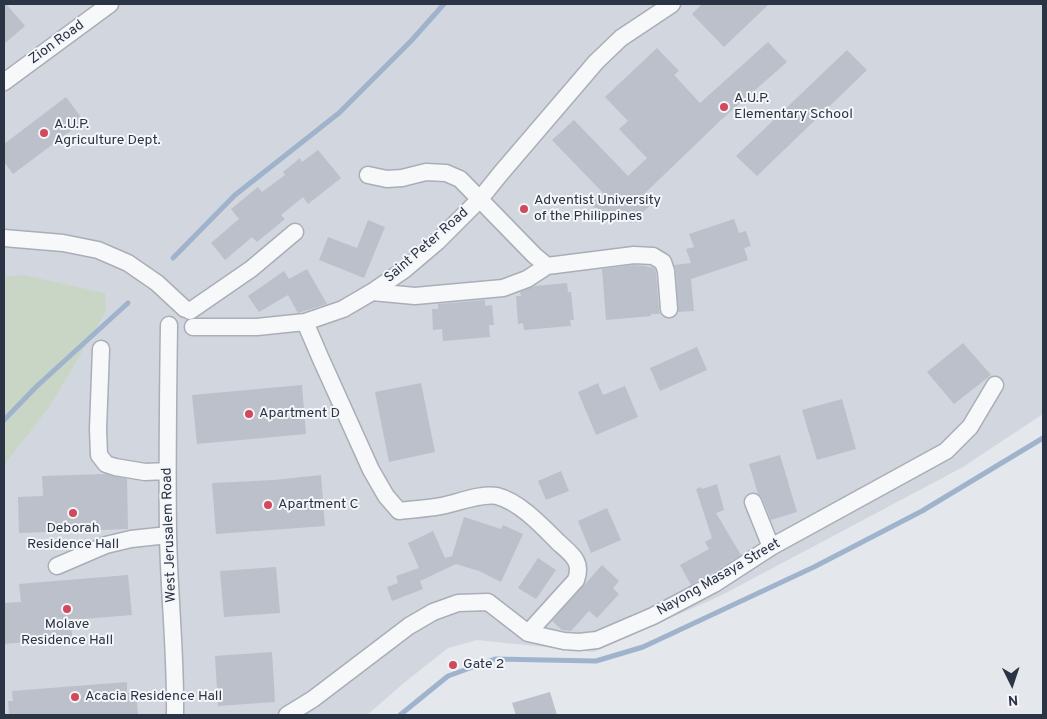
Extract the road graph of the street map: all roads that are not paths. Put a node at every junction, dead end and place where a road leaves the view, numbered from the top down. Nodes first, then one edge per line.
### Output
1 (110, 4) edge
2 (672, 4) edge
3 (4, 82) edge
4 (368, 175) dead end
5 (480, 199) junction
6 (295, 232) dead end
7 (4, 238) edge
8 (547, 266) junction
9 (372, 292) junction
10 (669, 309) dead end
11 (183, 320) junction
12 (305, 322) junction
13 (101, 349) dead end
14 (995, 385) dead end
15 (167, 471) junction
16 (753, 502) dead end
17 (168, 535) junction
18 (771, 547) junction
19 (57, 566) dead end
20 (528, 633) junction
21 (175, 715) edge
22 (287, 715) edge

1 - 3 lane, Zion Road
2 - 5 lane, Saint Peter Road
4 - 5 lane, Saint Peter Road
5 - 8 lane, Saint Peter Road
5 - 9 lane, Saint Peter Road
6 - 11 lane
7 - 11 lane
8 - 9 lane
8 - 10 lane
9 - 12 lane, Saint Peter Road
11 - 12 lane, Saint Peter Road
11 - 15 lane, West Jerusalem Road
12 - 20 lane
13 - 15 lane
14 - 18 lane, Nayong Masaya Street
15 - 17 lane, West Jerusalem Road
16 - 18 lane
17 - 19 lane
17 - 21 lane, West Jerusalem Road
18 - 20 lane, Nayong Masaya Street
20 - 22 lane, Nayong Masaya Street

